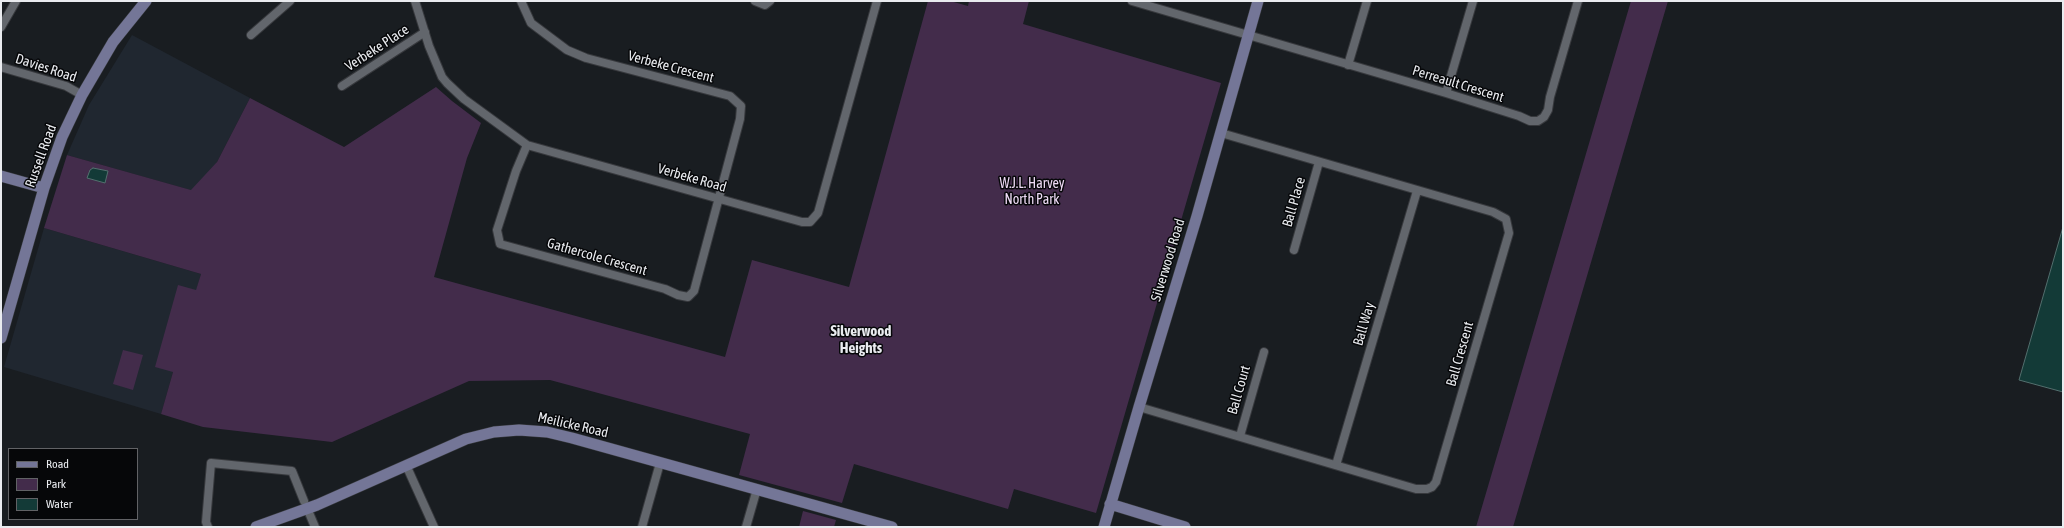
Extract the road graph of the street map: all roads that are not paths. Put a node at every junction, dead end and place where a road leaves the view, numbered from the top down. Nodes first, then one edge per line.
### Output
1 (16, 1) edge
2 (146, 1) edge
3 (290, 1) edge
4 (415, 1) edge
5 (521, 1) edge
6 (755, 1) edge
7 (770, 1) edge
8 (877, 1) edge
9 (1132, 1) edge
10 (1258, 1) edge
11 (1367, 1) edge
12 (1473, 1) edge
13 (1578, 1) edge
14 (1, 27) edge
15 (425, 32) junction
16 (251, 35) dead end
17 (1248, 35) junction
18 (1348, 65) junction
19 (1, 67) edge
20 (342, 86) dead end
21 (1446, 93) junction
22 (82, 95) junction
23 (1221, 133) junction
24 (528, 145) junction
25 (1319, 162) junction
26 (1, 176) edge
27 (44, 188) junction
28 (1417, 191) junction
29 (718, 198) junction
30 (1294, 250) dead end
31 (1, 338) edge
32 (1264, 352) dead end
33 (1138, 407) junction
34 (1240, 436) junction
35 (660, 463) junction
36 (406, 465) junction
37 (1336, 465) junction
38 (757, 489) junction
39 (1110, 504) junction
40 (306, 505) junction
41 (208, 527) edge
42 (256, 527) edge
43 (315, 527) edge
44 (434, 527) edge
45 (642, 527) edge
46 (746, 527) edge
47 (890, 527) edge
48 (1104, 527) edge
49 (1185, 527) edge

1 - 14 street
2 - 22 street, Russell Road
3 - 16 street
4 - 15 street, Verbeke Road
5 - 29 street, Verbeke Crescent
6 - 7 street
8 - 29 street, Verbeke Road
9 - 17 street, Perreault Crescent
10 - 17 street, Silverwood Road
11 - 18 street
12 - 21 street
13 - 21 street, Perreault Crescent
15 - 20 street, Verbeke Place
15 - 24 street, Verbeke Road
17 - 18 street, Perreault Crescent
17 - 23 street, Silverwood Road
18 - 21 street, Perreault Crescent
19 - 22 street, Davies Road
22 - 27 street, Russell Road
23 - 25 street, Ball Crescent
23 - 33 street, Silverwood Road
24 - 29 street, Verbeke Road
24 - 29 street, Gathercole Crescent
25 - 28 street, Ball Crescent
25 - 30 street, Ball Place
26 - 27 street
27 - 31 street, Russell Road
28 - 37 street, Ball Way
28 - 37 street, Ball Crescent
32 - 34 street, Ball Court
33 - 34 street, Ball Crescent
33 - 39 street, Silverwood Road
34 - 37 street, Ball Crescent
35 - 36 street, Meilicke Road
35 - 38 street, Meilicke Road
35 - 45 street
36 - 40 street, Meilicke Road
36 - 44 street
38 - 46 street
38 - 47 street, Meilicke Road
39 - 48 street, Silverwood Road
39 - 49 street
40 - 41 street
40 - 42 street, Meilicke Road
40 - 43 street

